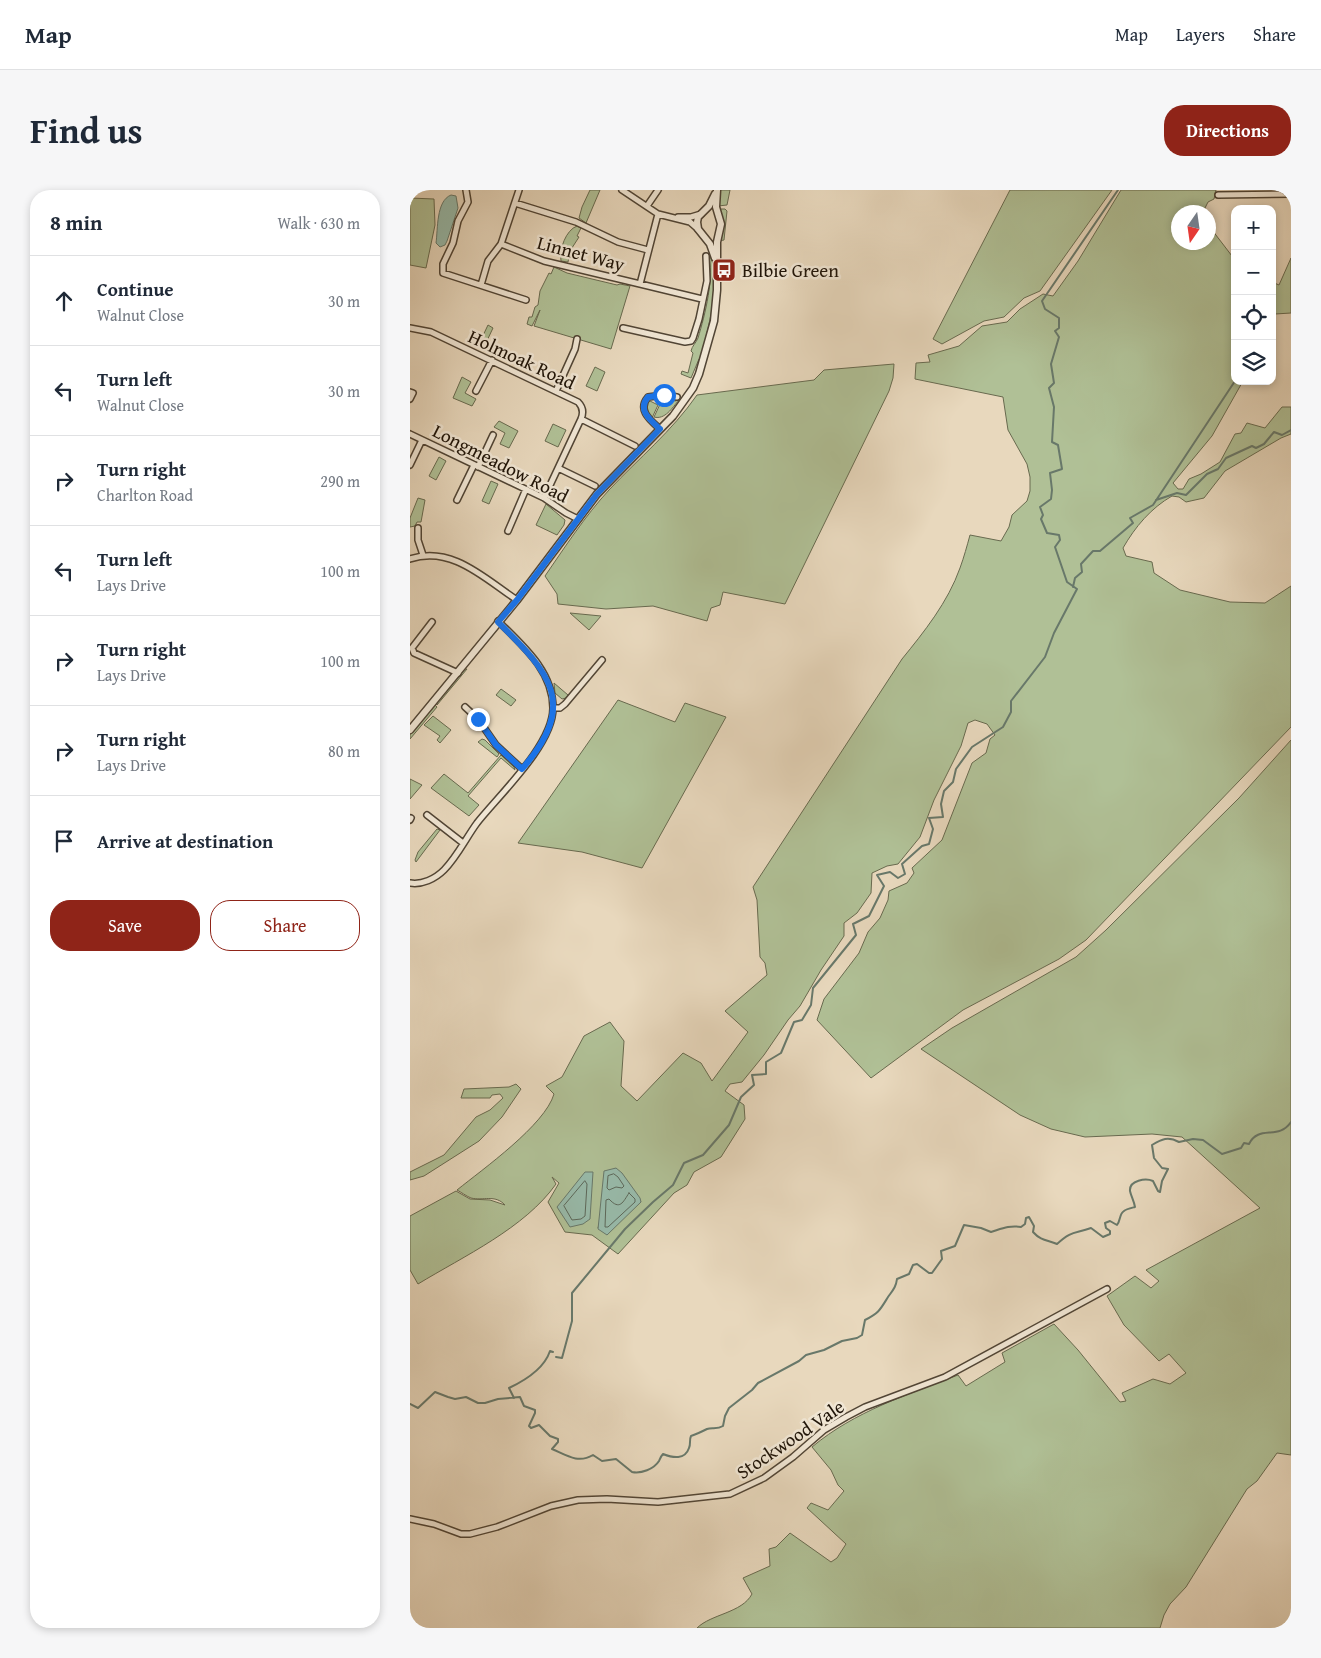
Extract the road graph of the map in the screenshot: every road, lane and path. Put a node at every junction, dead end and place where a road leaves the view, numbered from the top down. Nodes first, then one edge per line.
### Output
1 (466, 190) edge
2 (518, 190) edge
3 (622, 190) edge
4 (658, 190) edge
5 (717, 190) edge
6 (1291, 194) edge
7 (1218, 195) dead end
8 (515, 203) junction
9 (647, 206) junction
10 (702, 213) junction
11 (658, 214) junction
12 (718, 216) junction
13 (672, 217) junction
14 (719, 228) junction
15 (701, 231) junction
16 (501, 244) junction
17 (648, 250) junction
18 (706, 256) dead end
19 (717, 261) junction
20 (640, 284) junction
21 (481, 285) junction
22 (526, 300) dead end
23 (702, 300) junction
24 (410, 328) edge
25 (623, 328) dead end
26 (577, 339) dead end
27 (492, 360) junction
28 (476, 391) dead end
29 (556, 391) junction
30 (410, 392) edge
31 (677, 397) dead end
32 (410, 399) edge
33 (581, 419) junction
34 (660, 429) junction
35 (410, 434) edge
36 (493, 435) dead end
37 (422, 440) junction
38 (635, 446) dead end
39 (410, 465) edge
40 (476, 466) junction
41 (558, 468) junction
42 (594, 486) dead end
43 (526, 489) junction
44 (544, 498) junction
45 (458, 500) dead end
46 (578, 519) junction
47 (418, 528) dead end
48 (508, 531) dead end
49 (422, 556) junction
50 (410, 559) edge
51 (517, 600) junction
52 (432, 622) dead end
53 (498, 622) junction
54 (602, 660) dead end
55 (458, 673) junction
56 (465, 707) dead end
57 (553, 708) junction
58 (410, 730) edge
59 (522, 769) junction
60 (427, 815) dead end
61 (463, 843) junction
62 (410, 882) edge
63 (1107, 1290) dead end
64 (410, 1519) edge

1 - 21 street
2 - 8 street
3 - 9 street
4 - 9 street
5 - 10 street
5 - 12 street
6 - 7 street
8 - 16 street
8 - 17 street
9 - 11 street
10 - 12 street
10 - 13 street
10 - 15 street
11 - 13 street
11 - 17 street, Linnet Way
12 - 14 street
13 - 15 street
14 - 15 street
14 - 19 street
15 - 19 street
16 - 20 street, Linnet Way
16 - 21 street
17 - 20 street, Linnet Way
18 - 23 street
19 - 34 street
20 - 23 street
21 - 22 street
23 - 25 street
24 - 27 street, Holmoak Road
26 - 29 street
27 - 28 street
27 - 29 street, Holmoak Road
29 - 33 street, Holmoak Road
30 - 32 street
31 - 34 street
33 - 38 street
33 - 41 street
34 - 46 street
35 - 37 street, Longmeadow Road
36 - 40 street
37 - 39 street
37 - 40 street, Longmeadow Road
40 - 43 street, Longmeadow Road
40 - 45 street
41 - 42 street
41 - 44 street
43 - 44 street, Longmeadow Road
43 - 48 street
44 - 46 street, Longmeadow Road
46 - 51 street
47 - 49 street
49 - 50 street
49 - 51 street
51 - 53 street
52 - 55 street
53 - 55 street
53 - 57 street
54 - 57 street
55 - 58 street
56 - 59 street
57 - 59 street
59 - 61 street
60 - 61 street
61 - 62 street
63 - 64 street, Stockwood Vale

